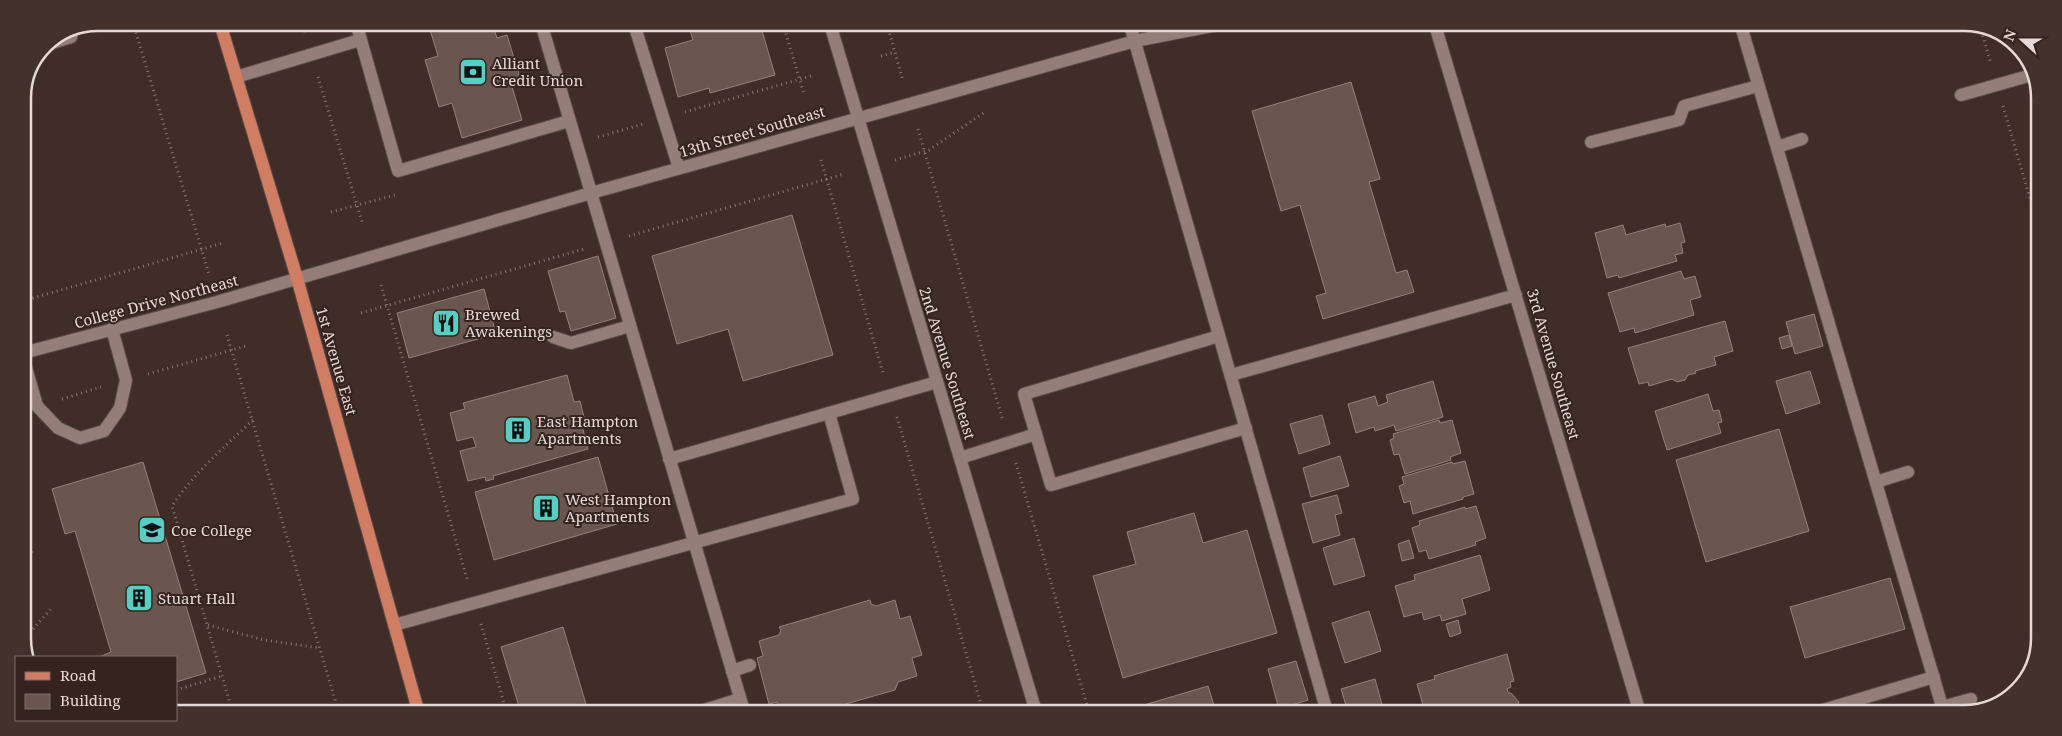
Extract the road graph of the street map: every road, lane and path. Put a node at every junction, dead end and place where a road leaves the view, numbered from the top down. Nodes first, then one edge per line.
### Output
1 (135, 31) edge
2 (222, 31) edge
3 (305, 31) edge
4 (358, 31) edge
5 (543, 31) edge
6 (636, 31) edge
7 (785, 31) edge
8 (832, 31) edge
9 (889, 31) edge
10 (1132, 31) edge
11 (1186, 31) edge
12 (1438, 31) edge
13 (1742, 31) edge
14 (1982, 34) edge
15 (360, 40) junction
16 (1135, 41) junction
17 (895, 52) junction
18 (312, 54) junction
19 (881, 56) dead end
20 (2027, 76) edge
21 (236, 77) junction
22 (904, 82) dead end
23 (1997, 85) junction
24 (1758, 86) junction
25 (804, 94) dead end
26 (1961, 95) dead end
27 (985, 112) dead end
28 (858, 119) junction
29 (570, 121) junction
30 (1802, 139) dead end
31 (1591, 142) dead end
32 (1777, 147) junction
33 (821, 160) dead end
34 (895, 160) dead end
35 (679, 168) junction
36 (591, 193) junction
37 (2031, 202) edge
38 (362, 225) dead end
39 (223, 243) dead end
40 (201, 249) junction
41 (209, 274) dead end
42 (297, 278) junction
43 (381, 285) dead end
44 (1516, 295) junction
45 (31, 299) edge
46 (630, 326) junction
47 (112, 330) junction
48 (226, 335) dead end
49 (1220, 336) junction
50 (553, 337) dead end
51 (31, 353) edge
52 (1231, 375) junction
53 (937, 382) junction
54 (31, 384) edge
55 (890, 396) junction
56 (829, 413) junction
57 (253, 420) junction
58 (1246, 428) junction
59 (1036, 434) junction
60 (669, 458) junction
61 (960, 458) junction
62 (1908, 472) dead end
63 (1876, 482) junction
64 (694, 543) junction
65 (31, 549) edge
66 (33, 556) dead end
67 (475, 604) junction
68 (52, 608) dead end
69 (207, 625) junction
70 (394, 626) junction
71 (31, 631) edge
72 (320, 648) junction
73 (750, 664) dead end
74 (732, 671) junction
75 (222, 676) junction
76 (1934, 677) junction
77 (178, 689) edge
78 (1971, 699) dead end
79 (231, 705) edge
80 (337, 705) edge
81 (417, 705) edge
82 (505, 705) edge
83 (742, 705) edge
84 (981, 705) edge
85 (1034, 705) edge
86 (1325, 705) edge
87 (1638, 705) edge
88 (1840, 705) edge
89 (1942, 705) edge
90 (1956, 705) edge

1 - 40 path
2 - 21 main road, 1st Avenue East
3 - 18 path
4 - 15 main road
5 - 29 main road
6 - 35 main road
7 - 25 path
8 - 28 main road, 2nd Avenue Southeast
9 - 17 path
10 - 16 main road
11 - 16 main road, 13th Street Southeast
12 - 44 main road, 3rd Avenue Southeast
13 - 24 main road
14 - 23 path
15 - 18 main road
15 - 29 main road
16 - 28 main road, 13th Street Southeast
16 - 49 main road
17 - 19 path
17 - 22 path
18 - 21 main road
18 - 38 path
20 - 23 main road
21 - 42 main road, 1st Avenue East
23 - 26 main road
23 - 37 path
24 - 31 main road
24 - 32 main road
27 - 34 path
28 - 35 main road, 13th Street Southeast
28 - 53 main road, 2nd Avenue Southeast
29 - 36 main road
30 - 32 main road
32 - 63 main road
33 - 55 path
35 - 36 main road, 13th Street Southeast
36 - 42 main road, 13th Street Southeast
36 - 46 main road
39 - 40 path
40 - 41 path
40 - 45 path
42 - 47 main road, College Drive Northeast
42 - 70 main road, 1st Avenue East
43 - 67 path
44 - 52 main road
44 - 87 main road, 3rd Avenue Southeast
46 - 50 main road
46 - 60 main road
47 - 51 main road, College Drive Northeast
47 - 54 main road
48 - 57 path
49 - 52 main road
49 - 59 main road
52 - 58 main road
53 - 55 main road
53 - 61 main road, 2nd Avenue Southeast
55 - 56 main road
55 - 84 path
56 - 60 main road
56 - 64 main road
57 - 69 path
57 - 72 path
58 - 59 main road
58 - 86 main road
59 - 61 main road
60 - 64 main road
61 - 85 main road, 2nd Avenue Southeast
62 - 63 main road
63 - 76 main road
64 - 67 main road
64 - 74 main road
65 - 66 path
67 - 70 main road
67 - 82 path
68 - 71 path
69 - 72 path
69 - 75 path
70 - 81 main road, 1st Avenue East
72 - 80 path
73 - 74 main road
74 - 83 main road
75 - 77 path
75 - 79 path
76 - 88 main road
76 - 89 main road
78 - 90 main road

